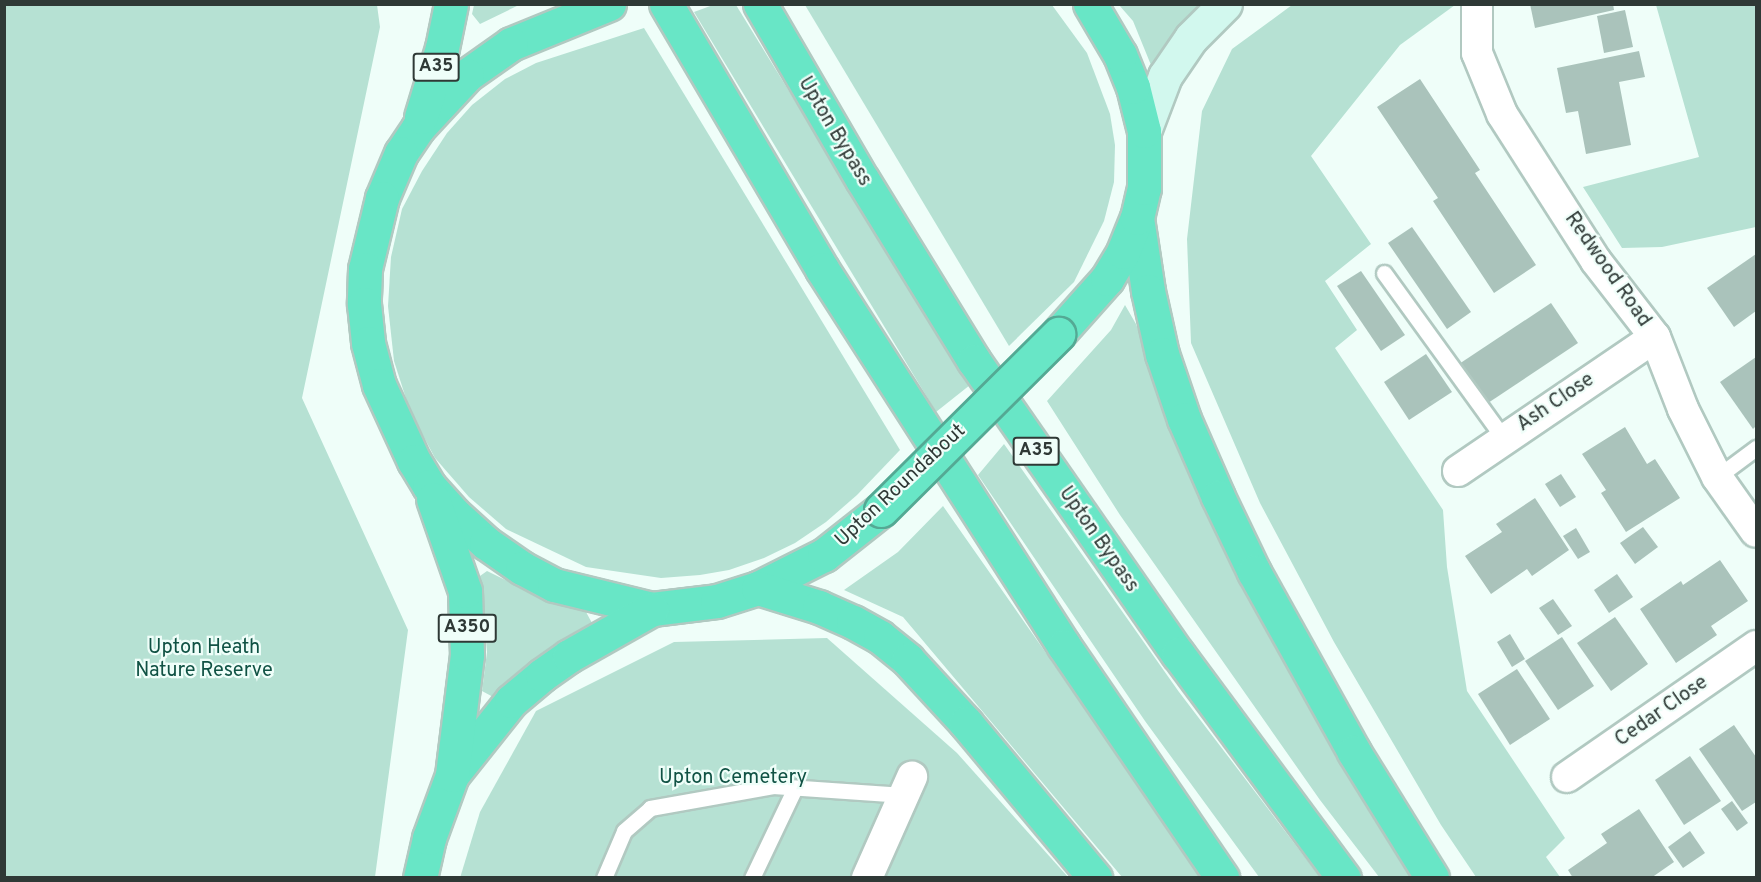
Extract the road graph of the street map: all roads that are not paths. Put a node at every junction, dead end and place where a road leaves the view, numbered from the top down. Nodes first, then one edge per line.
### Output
1 (451, 4) edge
2 (666, 4) edge
3 (760, 4) edge
4 (1090, 4) edge
5 (1224, 4) edge
6 (1477, 4) edge
7 (600, 8) edge
8 (418, 128) junction
9 (1144, 131) junction
10 (1137, 218) junction
11 (1384, 273) dead end
12 (1655, 337) junction
13 (1504, 439) junction
14 (1756, 448) edge
15 (1458, 471) dead end
16 (1717, 477) junction
17 (429, 486) junction
18 (1756, 531) edge
19 (759, 588) junction
20 (652, 609) junction
21 (1756, 646) edge
22 (452, 775) junction
23 (1567, 777) dead end
24 (908, 786) joint
25 (795, 788) junction
26 (420, 878) edge
27 (604, 878) edge
28 (752, 878) edge
29 (867, 878) edge
30 (1095, 878) edge
31 (1222, 878) edge
32 (1344, 878) edge
33 (1432, 878) edge

1 - 8 highway, A35
2 - 31 highway
3 - 32 highway, Upton Bypass / A35
4 - 9 highway, Upton Roundabout
5 - 9 main road
6 - 12 street, Redwood Road
7 - 8 highway, Upton Roundabout
8 - 17 highway, Upton Roundabout
9 - 10 highway, Upton Roundabout
10 - 19 highway, Upton Roundabout, bridge
10 - 33 highway
11 - 13 lane
12 - 13 street, Ash Close
12 - 16 street, Redwood Road
13 - 15 street, Ash Close
14 - 16 lane
16 - 18 street, Redwood Road
17 - 20 highway, Upton Roundabout
17 - 22 highway, A350
19 - 20 highway, Upton Roundabout
19 - 30 highway
20 - 22 highway, A350
21 - 23 street, Cedar Close
22 - 26 highway, A350
24 - 25 lane
24 - 29 street
25 - 27 lane
25 - 28 lane

